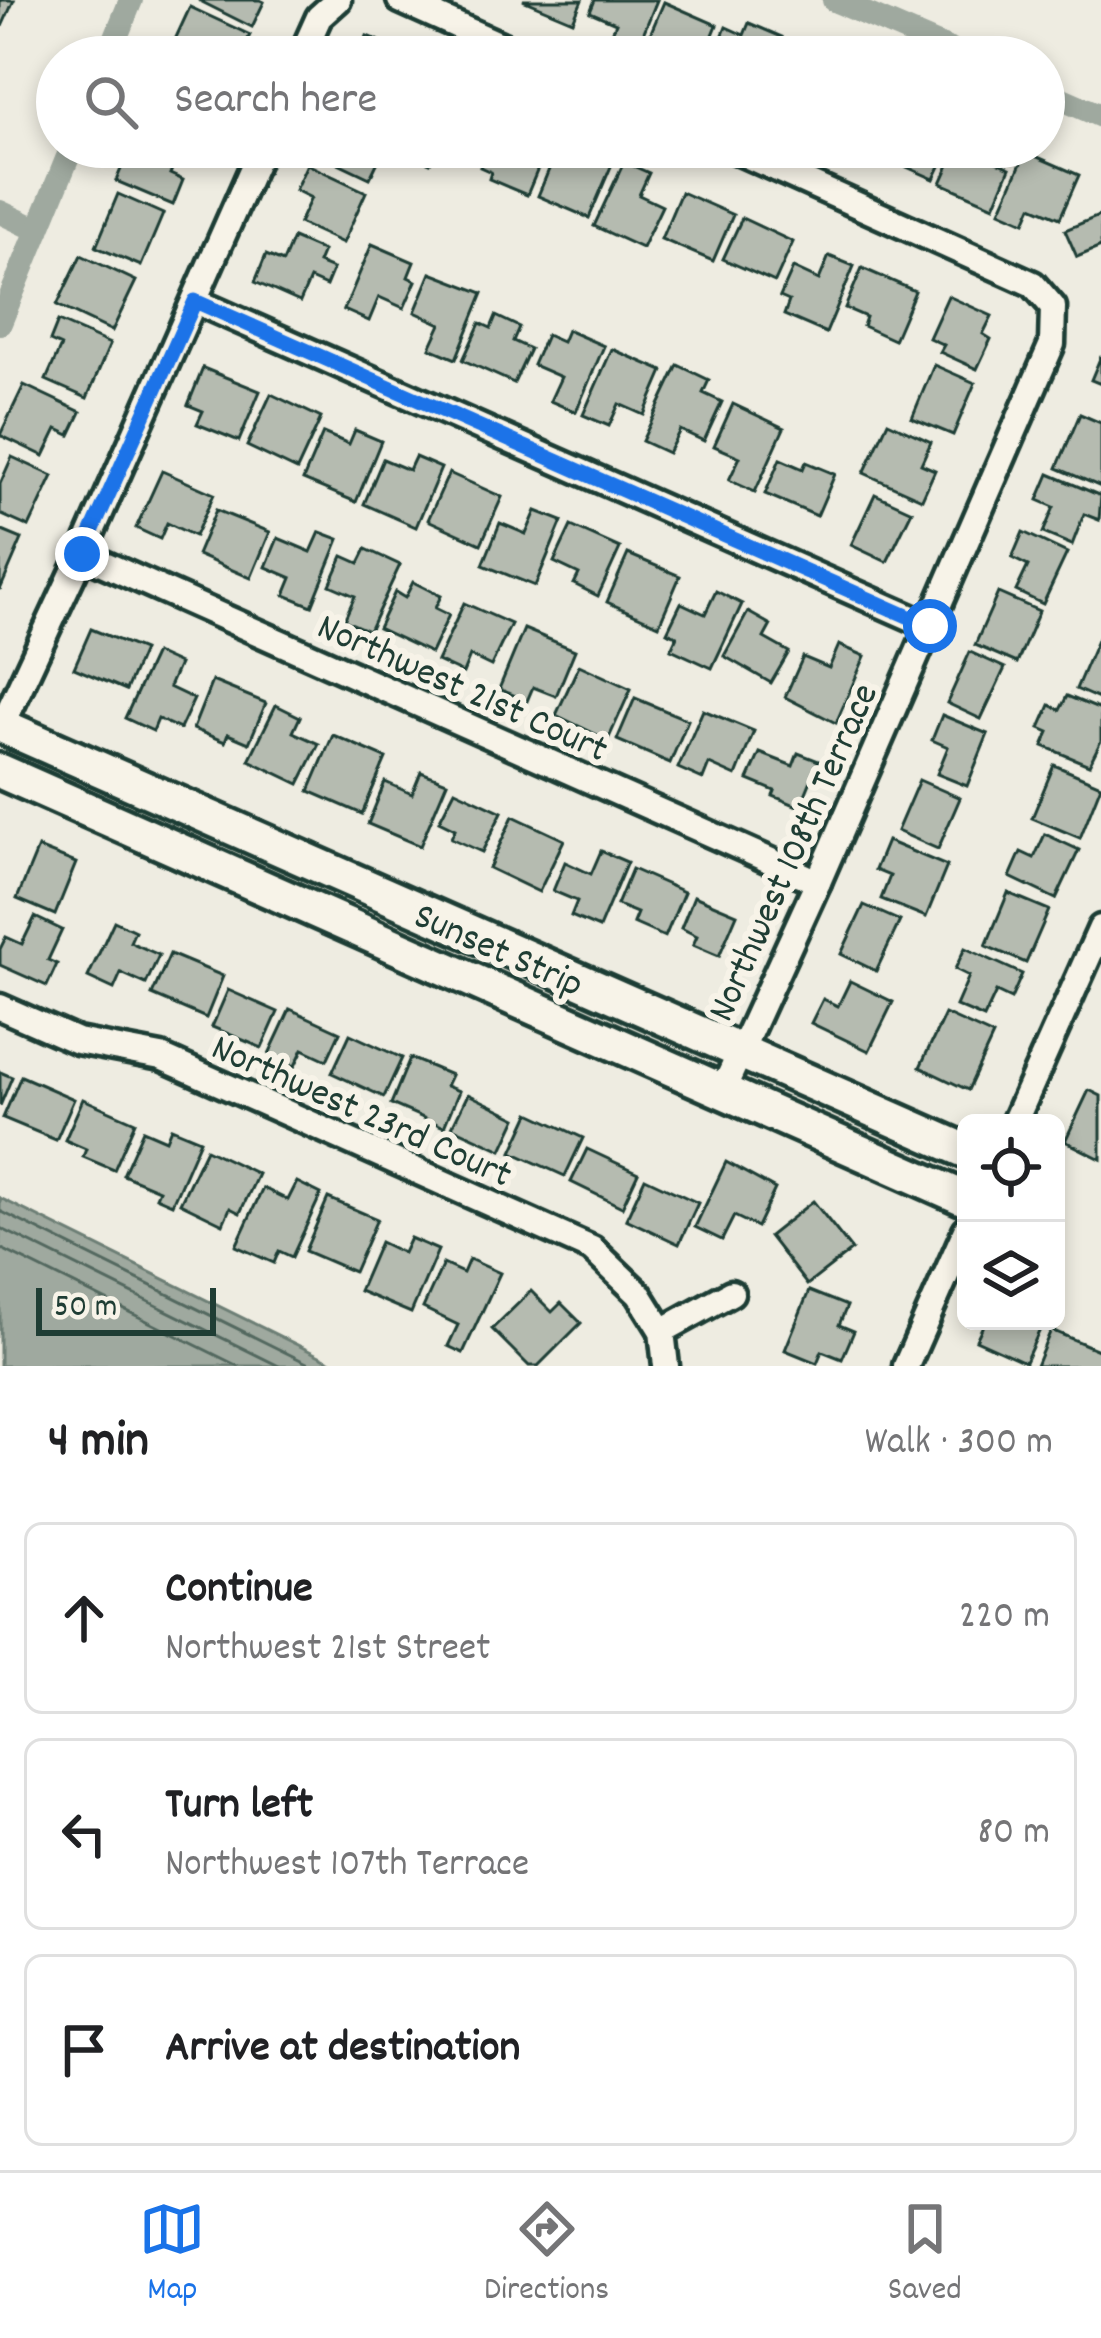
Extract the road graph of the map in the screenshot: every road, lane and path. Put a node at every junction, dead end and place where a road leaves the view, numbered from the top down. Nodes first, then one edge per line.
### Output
1 (338, 0) edge
2 (400, 0) edge
3 (310, 36) edge
4 (480, 36) edge
5 (253, 168) edge
6 (775, 168) edge
7 (195, 301) junction
8 (82, 554) junction
9 (930, 626) junction
10 (1, 727) edge
11 (0, 771) edge
12 (818, 882) junction
13 (1101, 928) edge
14 (0, 1007) edge
15 (740, 1052) junction
16 (722, 1092) junction
17 (1018, 1114) edge
18 (957, 1147) edge
19 (957, 1195) edge
20 (957, 1250) edge
21 (731, 1293) dead end
22 (662, 1331) junction
23 (666, 1366) edge
24 (906, 1366) edge

1 - 3 street
2 - 4 street
5 - 7 street
6 - 9 street, Northwest 108th Terrace
7 - 8 street
7 - 9 street
8 - 10 street
8 - 12 street, Northwest 21st Court
9 - 12 street, Northwest 108th Terrace
10 - 15 street, Sunset Strip
11 - 16 street, Sunset Strip
12 - 15 street, Northwest 108th Terrace
13 - 17 street
14 - 22 street, Northwest 23rd Court
15 - 16 street, Northwest 108th Terrace
15 - 18 street, Sunset Strip
16 - 19 street, Sunset Strip
20 - 24 street
21 - 22 street
22 - 23 street

